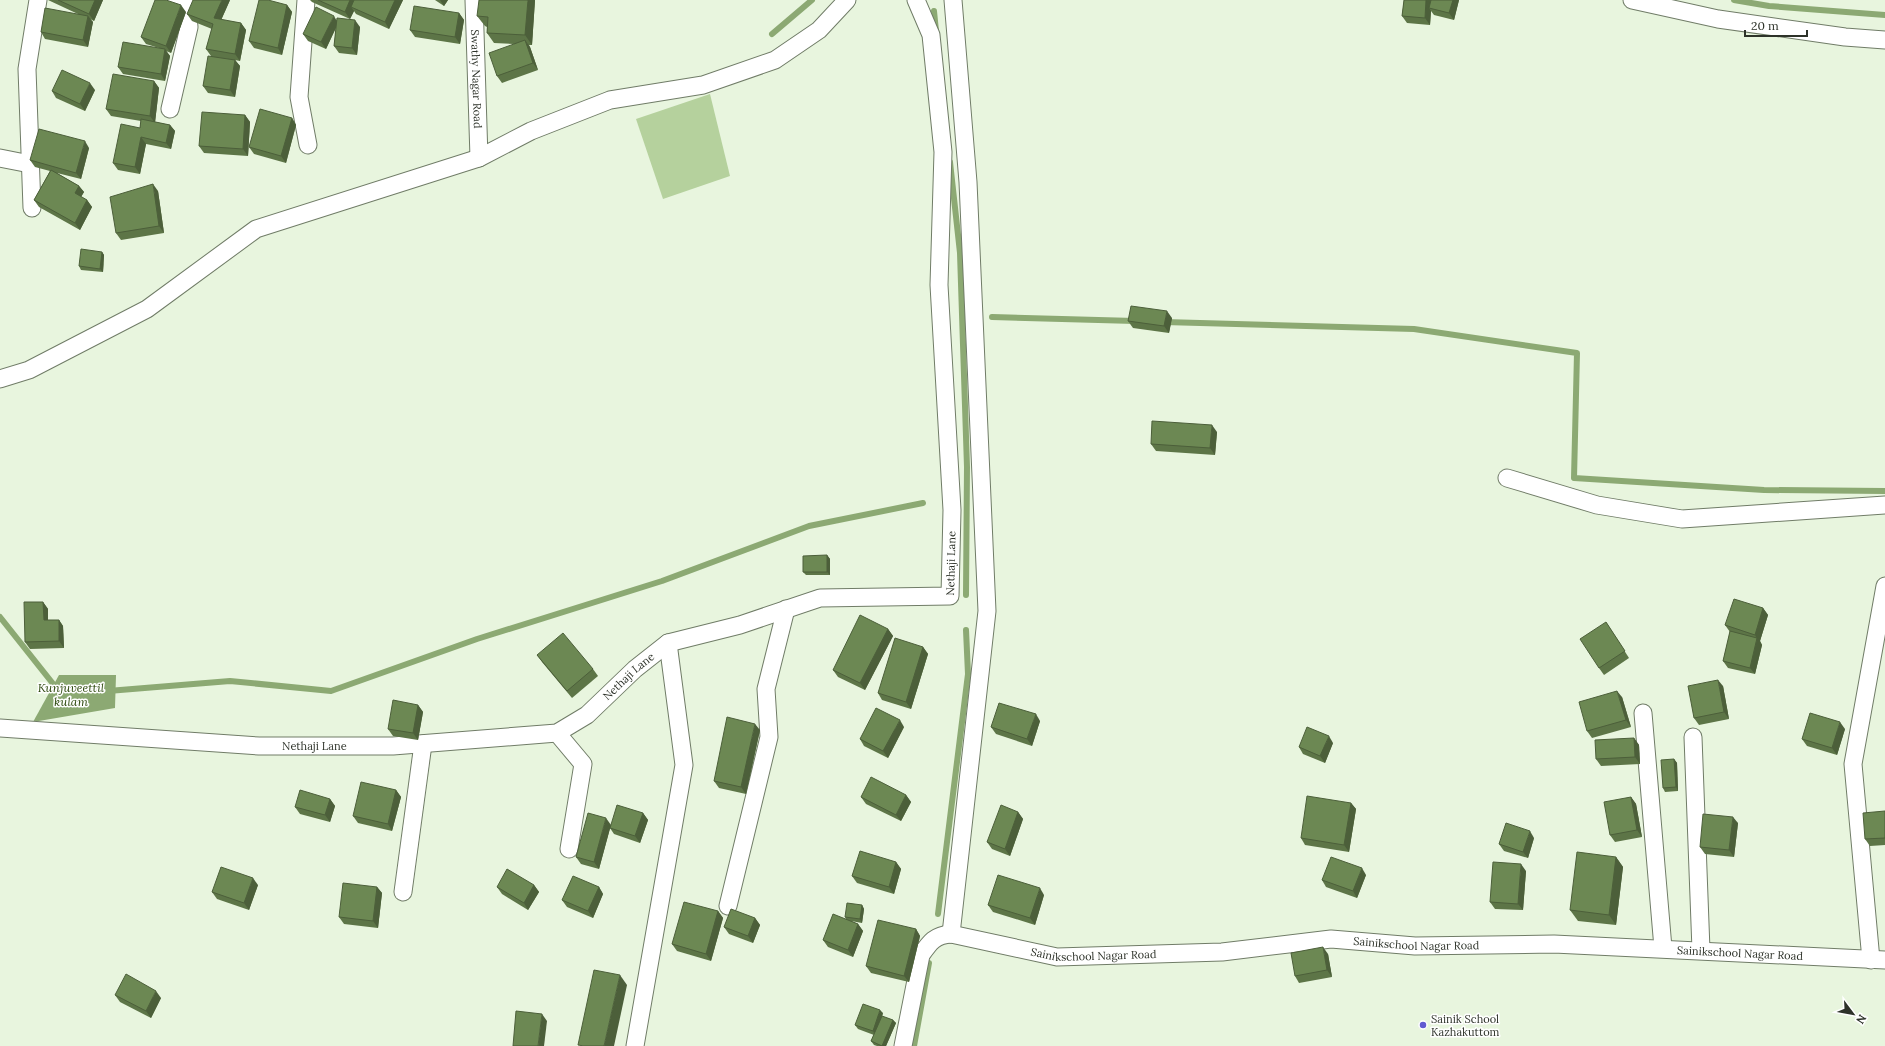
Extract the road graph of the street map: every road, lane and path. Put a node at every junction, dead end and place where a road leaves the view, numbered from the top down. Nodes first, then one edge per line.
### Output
1 (38, 0) edge
2 (165, 0) edge
3 (306, 0) edge
4 (474, 0) edge
5 (846, 0) edge
6 (916, 0) edge
7 (953, 0) edge
8 (1632, 0) edge
9 (188, 3) edge
10 (1885, 40) edge
11 (170, 109) dead end
12 (308, 145) dead end
13 (0, 158) edge
14 (479, 158) junction
15 (30, 164) junction
16 (32, 208) dead end
17 (0, 379) edge
18 (1507, 478) dead end
19 (1885, 505) edge
20 (1885, 586) edge
21 (786, 609) junction
22 (668, 643) junction
23 (1643, 713) dead end
24 (0, 728) edge
25 (557, 733) junction
26 (1693, 736) dead end
27 (423, 744) junction
28 (568, 849) dead end
29 (402, 892) dead end
30 (728, 906) dead end
31 (951, 934) junction
32 (1663, 948) junction
33 (1701, 950) junction
34 (1878, 960) edge
35 (635, 1046) edge
36 (903, 1046) edge

1 - 15 street
2 - 9 street
3 - 12 street
4 - 14 street, Swathy Nagar Road
5 - 14 street
6 - 21 street, Nethaji Lane
7 - 31 street
8 - 10 street
9 - 11 street
13 - 15 street
14 - 17 street
15 - 16 street
18 - 19 street
20 - 34 street
21 - 22 street, Nethaji Lane
21 - 30 street
22 - 25 street, Nethaji Lane
22 - 35 street
23 - 32 street
24 - 27 street, Nethaji Lane
25 - 27 street, Nethaji Lane
25 - 28 street
26 - 33 street
27 - 29 street
31 - 32 street, Sainikschool Nagar Road
31 - 36 street
32 - 33 street, Sainikschool Nagar Road
33 - 34 street, Sainikschool Nagar Road

